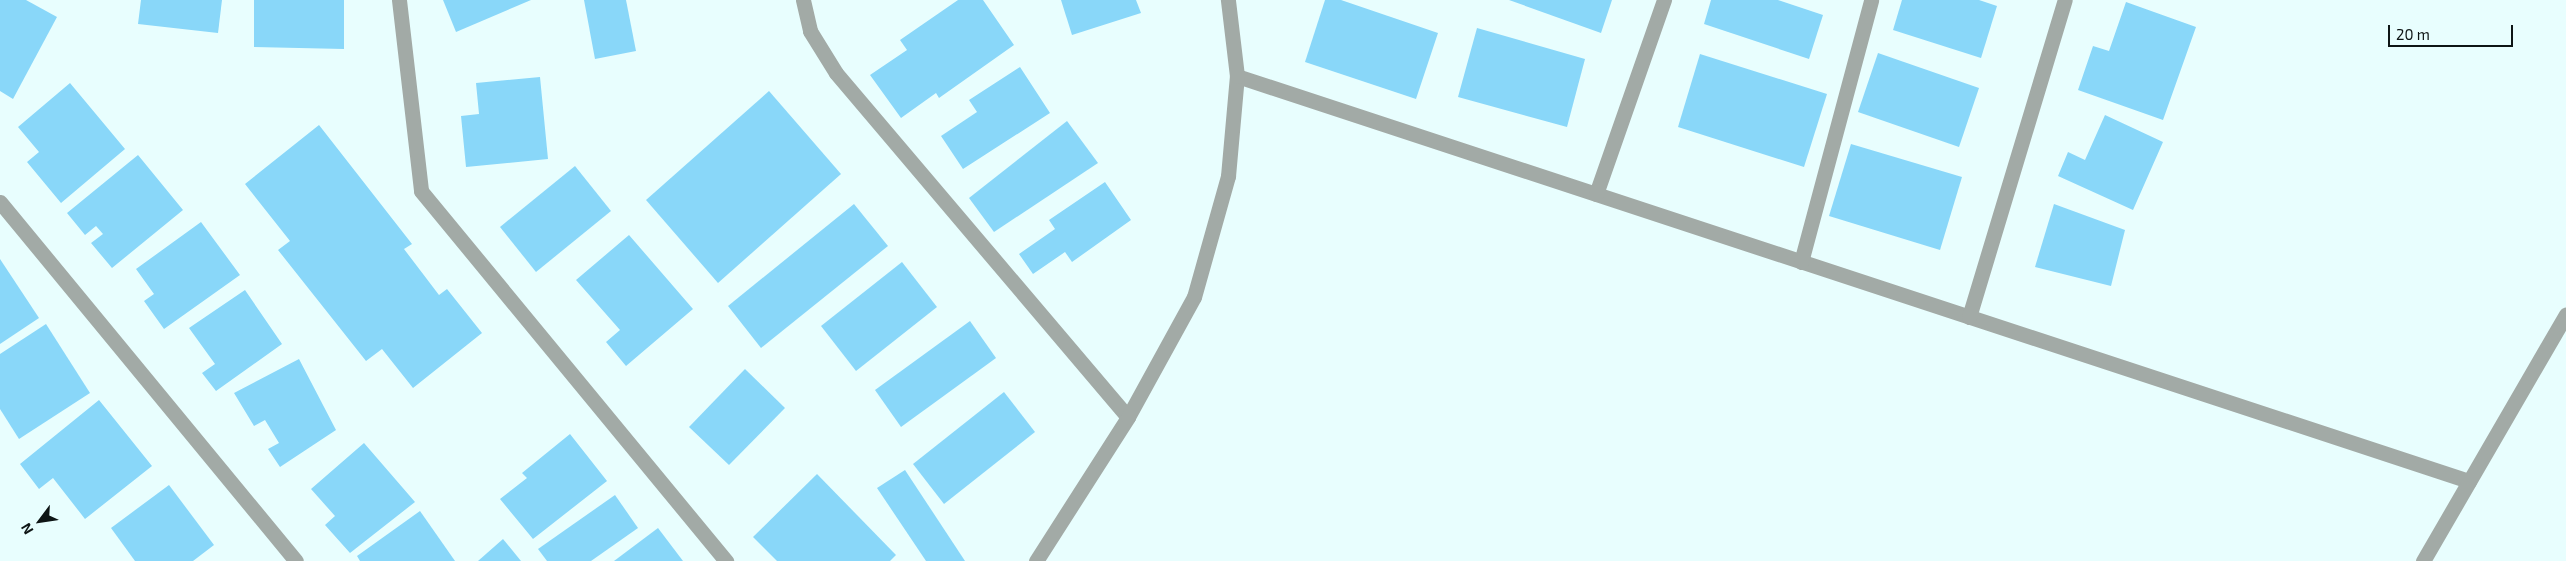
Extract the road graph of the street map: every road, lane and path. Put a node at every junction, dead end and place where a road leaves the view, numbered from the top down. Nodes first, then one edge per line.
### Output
1 (399, 0) edge
2 (803, 0) edge
3 (1228, 0) edge
4 (1664, 0) edge
5 (1872, 0) edge
6 (2065, 0) edge
7 (1237, 76) junction
8 (1596, 194) junction
9 (0, 202) edge
10 (1801, 262) junction
11 (2566, 314) edge
12 (1969, 317) junction
13 (1128, 417) junction
14 (2469, 481) junction
15 (296, 561) edge
16 (726, 561) edge
17 (1036, 561) edge
18 (2423, 561) edge

1 - 16 street
2 - 13 street
3 - 7 street
4 - 8 street
5 - 10 street
6 - 12 street
7 - 8 street
7 - 13 street
8 - 10 street
9 - 15 street
10 - 12 street
11 - 14 street
12 - 14 street
13 - 17 street
14 - 18 street

